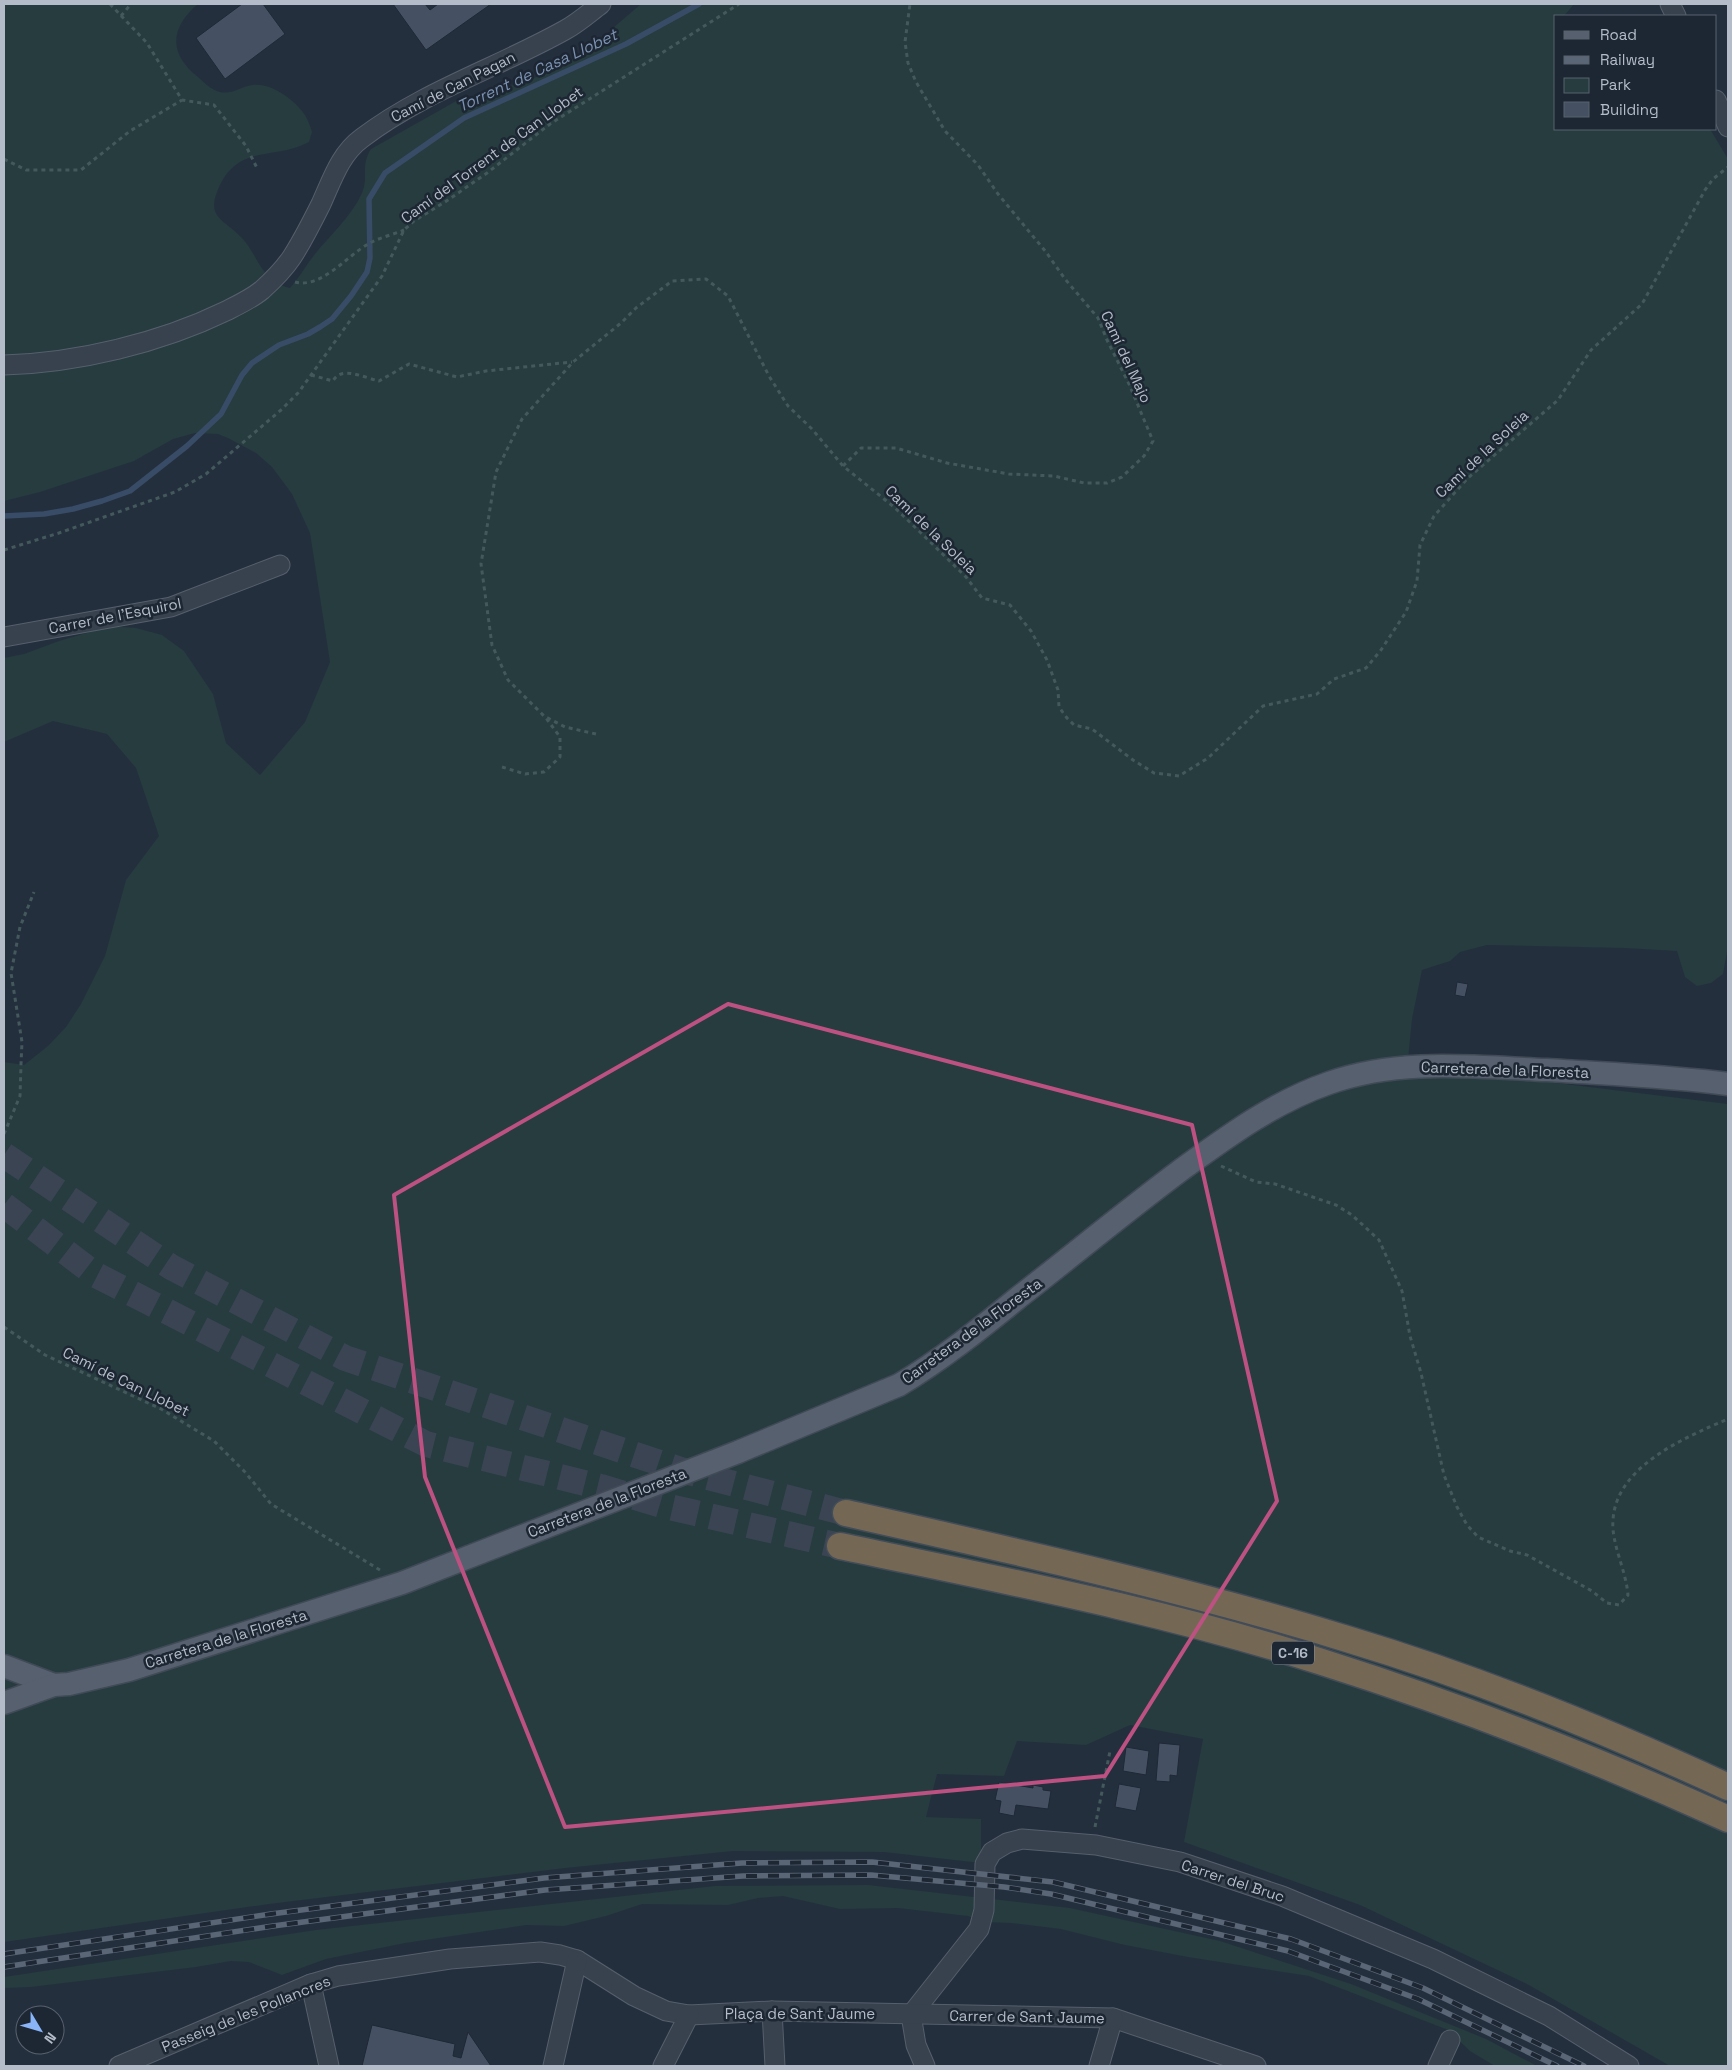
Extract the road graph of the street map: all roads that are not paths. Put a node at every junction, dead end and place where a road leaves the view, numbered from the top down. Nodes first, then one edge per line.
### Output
1 (601, 4) edge
2 (1717, 102) edge
3 (1728, 127) edge
4 (4, 365) edge
5 (280, 565) dead end
6 (4, 637) edge
7 (1728, 1084) edge
8 (846, 1513) tunnel mouth
9 (840, 1546) tunnel mouth
10 (4, 1666) edge
11 (54, 1685) junction
12 (4, 1703) edge
13 (1728, 1787) edge
14 (1728, 1819) edge
15 (577, 1960) junction
16 (311, 1984) junction
17 (772, 2011) junction
18 (911, 2014) junction
19 (689, 2015) junction
20 (1113, 2018) junction
21 (1450, 2040) dead end
22 (119, 2066) edge
23 (329, 2066) edge
24 (553, 2066) edge
25 (664, 2066) edge
26 (775, 2066) edge
27 (925, 2066) edge
28 (1099, 2066) edge
29 (1256, 2066) edge
30 (1438, 2066) edge
31 (1629, 2066) edge

1 - 4 street, Camí de Can Pagan
2 - 3 street
5 - 6 street, Carrer de l'Esquirol
7 - 11 main road, Carretera de la Floresta
8 - 13 highway, C-16
9 - 14 highway, C-16
10 - 11 main road, Carretera de la Floresta
11 - 12 main road, Carretera de la Floresta
15 - 16 street, Passeig de les Pollancres
15 - 19 street, Passeig de les Pollancres
15 - 24 street
16 - 22 street, Passeig de les Pollancres
16 - 23 street
17 - 18 street, Plaça de Sant Jaume
17 - 19 street, Plaça de Sant Jaume
17 - 26 street
18 - 20 street, Carrer de Sant Jaume
18 - 27 street
18 - 31 street, Carrer del Bruc
19 - 25 street
20 - 28 street
20 - 29 street, Carrer de Sant Jaume
21 - 30 street

